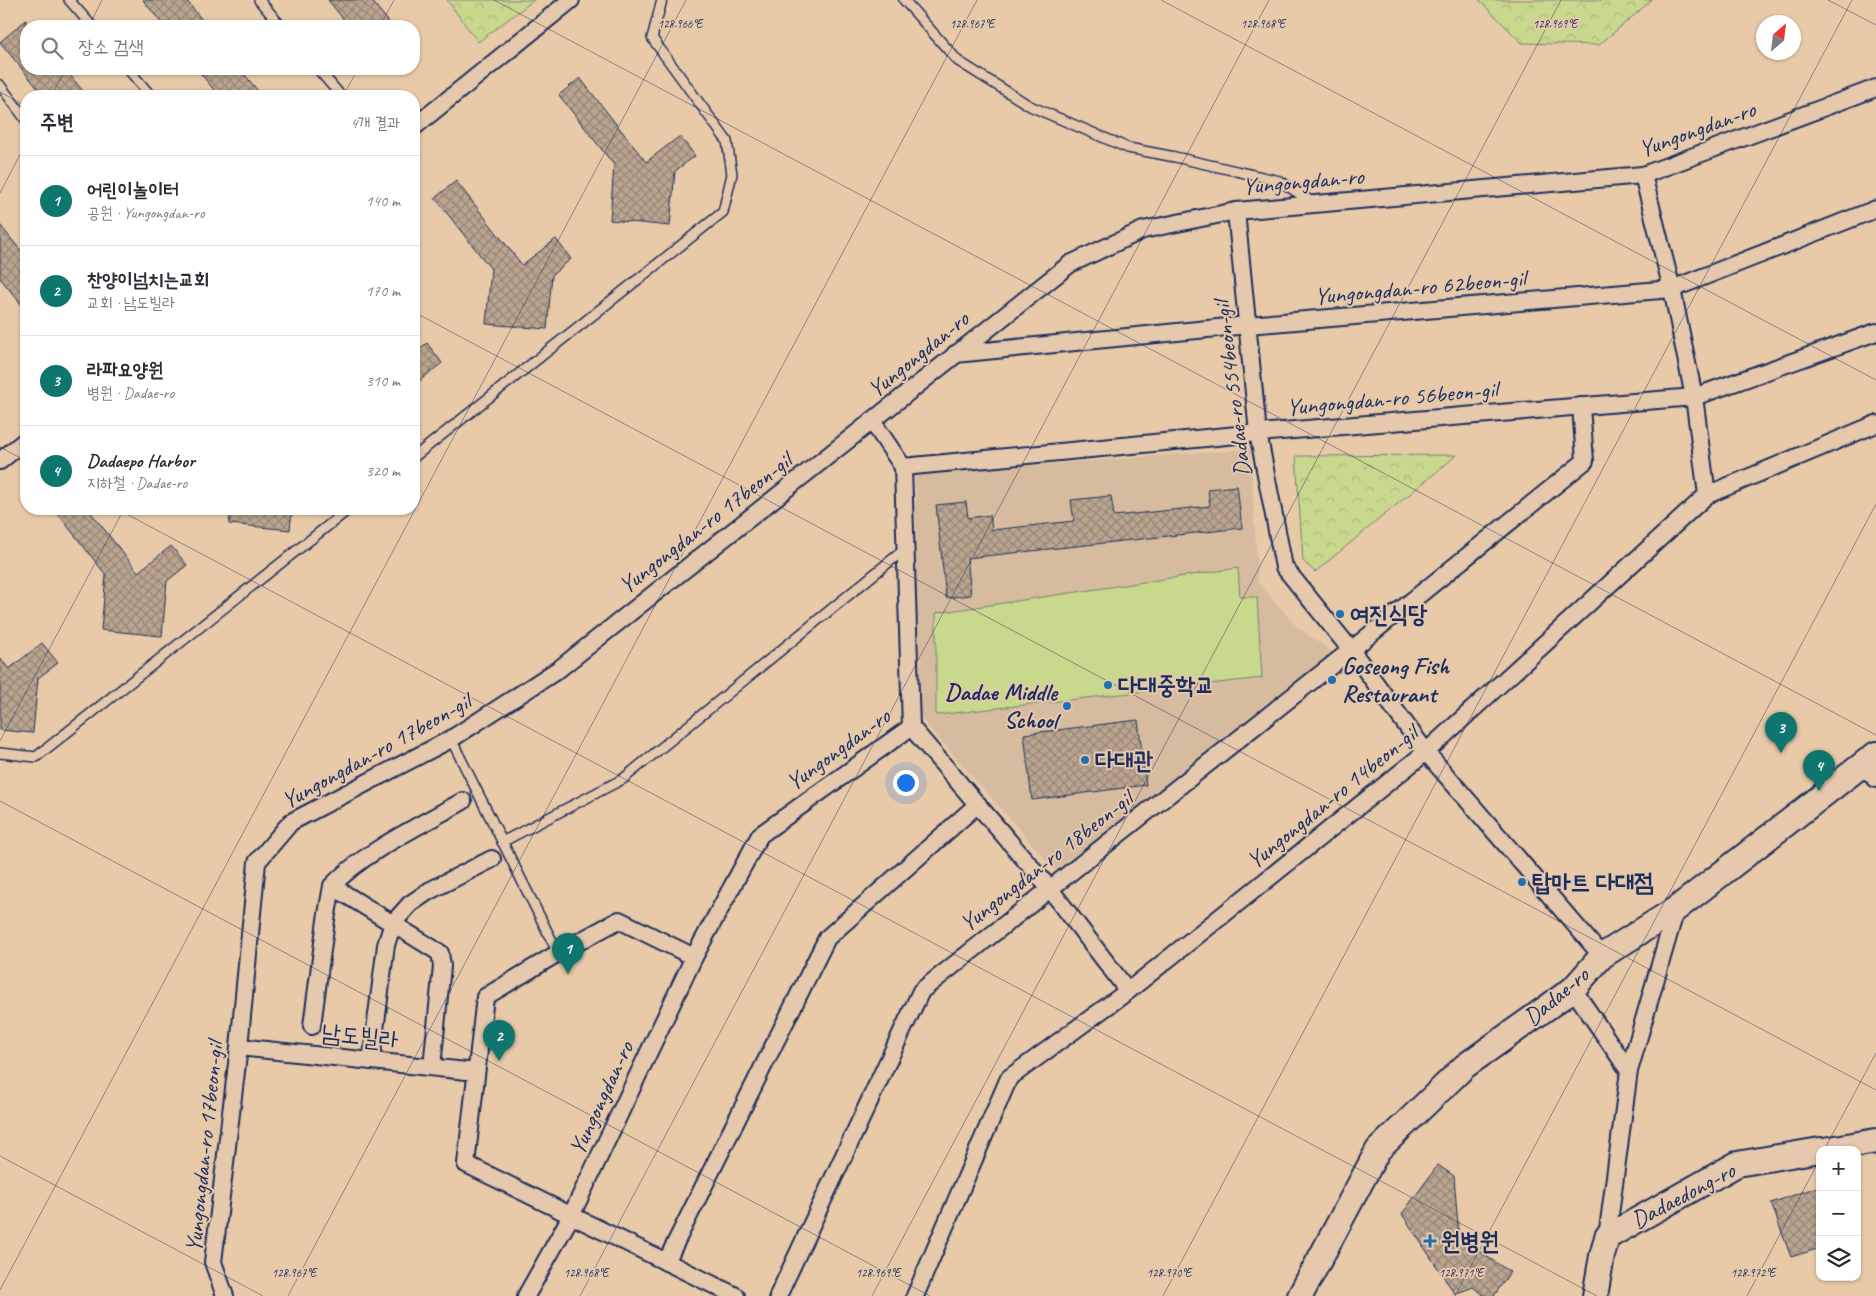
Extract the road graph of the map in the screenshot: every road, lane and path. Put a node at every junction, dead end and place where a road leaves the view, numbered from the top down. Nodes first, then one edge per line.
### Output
1 (70, 0) edge
2 (259, 0) edge
3 (571, 0) edge
4 (662, 0) edge
5 (904, 0) edge
6 (87, 20) edge
7 (276, 20) edge
8 (133, 75) edge
9 (323, 75) edge
10 (0, 85) edge
11 (1876, 88) edge
12 (146, 90) edge
13 (336, 90) edge
14 (20, 112) edge
15 (420, 122) edge
16 (1643, 175) junction
17 (1314, 204) junction
18 (1876, 209) edge
19 (1236, 211) junction
20 (1672, 289) junction
21 (1248, 325) junction
22 (1876, 332) edge
23 (954, 354) junction
24 (1694, 397) junction
25 (1581, 406) junction
26 (872, 421) junction
27 (1876, 424) edge
28 (1258, 433) junction
29 (20, 445) edge
30 (420, 452) edge
31 (0, 461) edge
32 (903, 467) junction
33 (1708, 495) junction
34 (341, 515) edge
35 (905, 549) junction
36 (1351, 650) junction
37 (911, 727) junction
38 (451, 739) junction
39 (1426, 752) junction
40 (0, 753) edge
41 (1871, 766) edge
42 (463, 801) dead end
43 (978, 804) junction
44 (502, 842) junction
45 (492, 859) dead end
46 (332, 886) junction
47 (1050, 889) junction
48 (1676, 909) junction
49 (393, 923) junction
50 (558, 953) junction
51 (1602, 956) junction
52 (694, 957) junction
53 (1573, 989) junction
54 (1128, 991) junction
55 (312, 1026) dead end
56 (239, 1047) junction
57 (371, 1061) junction
58 (432, 1067) junction
59 (1629, 1071) junction
60 (476, 1072) junction
61 (1876, 1141) edge
62 (1847, 1146) edge
63 (1816, 1151) edge
64 (571, 1216) junction
65 (1607, 1236) junction
66 (666, 1262) junction
67 (225, 1296) edge
68 (526, 1296) edge
69 (736, 1296) edge
70 (778, 1296) edge
71 (915, 1296) edge
72 (1300, 1296) edge
73 (1595, 1296) edge

1 - 6 lane
2 - 7 lane
3 - 15 street
4 - 30 lane
5 - 17 lane
8 - 12 lane
9 - 13 lane
10 - 14 lane
11 - 16 street, Yungongdan-ro
16 - 17 street, Yungongdan-ro
16 - 20 street
17 - 19 street, Yungongdan-ro
18 - 20 street, Yungongdan-ro 62beon-gil
19 - 21 street, Dadae-ro 554beon-gil
19 - 23 street, Yungongdan-ro
20 - 21 street, Yungongdan-ro 62beon-gil
20 - 24 street
21 - 23 street, Yungongdan-ro 62beon-gil
21 - 28 street, Dadae-ro 554beon-gil
22 - 24 street, Yungongdan-ro 56beon-gil
23 - 26 street, Yungongdan-ro
24 - 25 street, Yungongdan-ro 56beon-gil
24 - 33 street
25 - 28 street, Yungongdan-ro 56beon-gil
25 - 36 street, Yungongdan-ro 18beon-gil
26 - 32 street, Yungongdan-ro
26 - 38 street, Yungongdan-ro 17beon-gil
27 - 33 street, Yungongdan-ro 14beon-gil
28 - 32 street, Yungongdan-ro 56beon-gil
28 - 36 street, Dadae-ro 554beon-gil
29 - 31 street
32 - 35 street, Yungongdan-ro
33 - 39 street, Yungongdan-ro 14beon-gil
34 - 40 lane
35 - 37 street, Yungongdan-ro
35 - 44 lane
36 - 39 street, Dadae-ro 554beon-gil
36 - 47 street, Yungongdan-ro 18beon-gil
37 - 43 street
37 - 52 street, Yungongdan-ro
38 - 44 lane
38 - 56 street, Yungongdan-ro 17beon-gil
39 - 51 street, Dadae-ro 554beon-gil
39 - 54 street, Yungongdan-ro 14beon-gil
41 - 48 main road, Dadae-ro
42 - 46 street
43 - 47 street
43 - 66 street
44 - 50 lane
45 - 49 street
46 - 49 street
46 - 55 street
47 - 54 street
47 - 70 street, Yungongdan-ro 18beon-gil
48 - 51 main road, Dadae-ro
48 - 59 street
49 - 57 street
49 - 58 street
50 - 52 street
50 - 60 street
51 - 53 main road, Dadae-ro
52 - 64 street, Yungongdan-ro
53 - 59 street
53 - 72 main road, Dadae-ro
54 - 71 street, Yungongdan-ro 14beon-gil
56 - 57 street, 남도빌라
56 - 67 street, Yungongdan-ro 17beon-gil
57 - 58 street, 남도빌라
58 - 60 street, 남도빌라
59 - 65 street
60 - 64 street
61 - 62 main road
63 - 65 main road, Dadaedong-ro
64 - 66 street
64 - 68 street, Yungongdan-ro
65 - 73 main road, Dadaedong-ro
66 - 69 street

